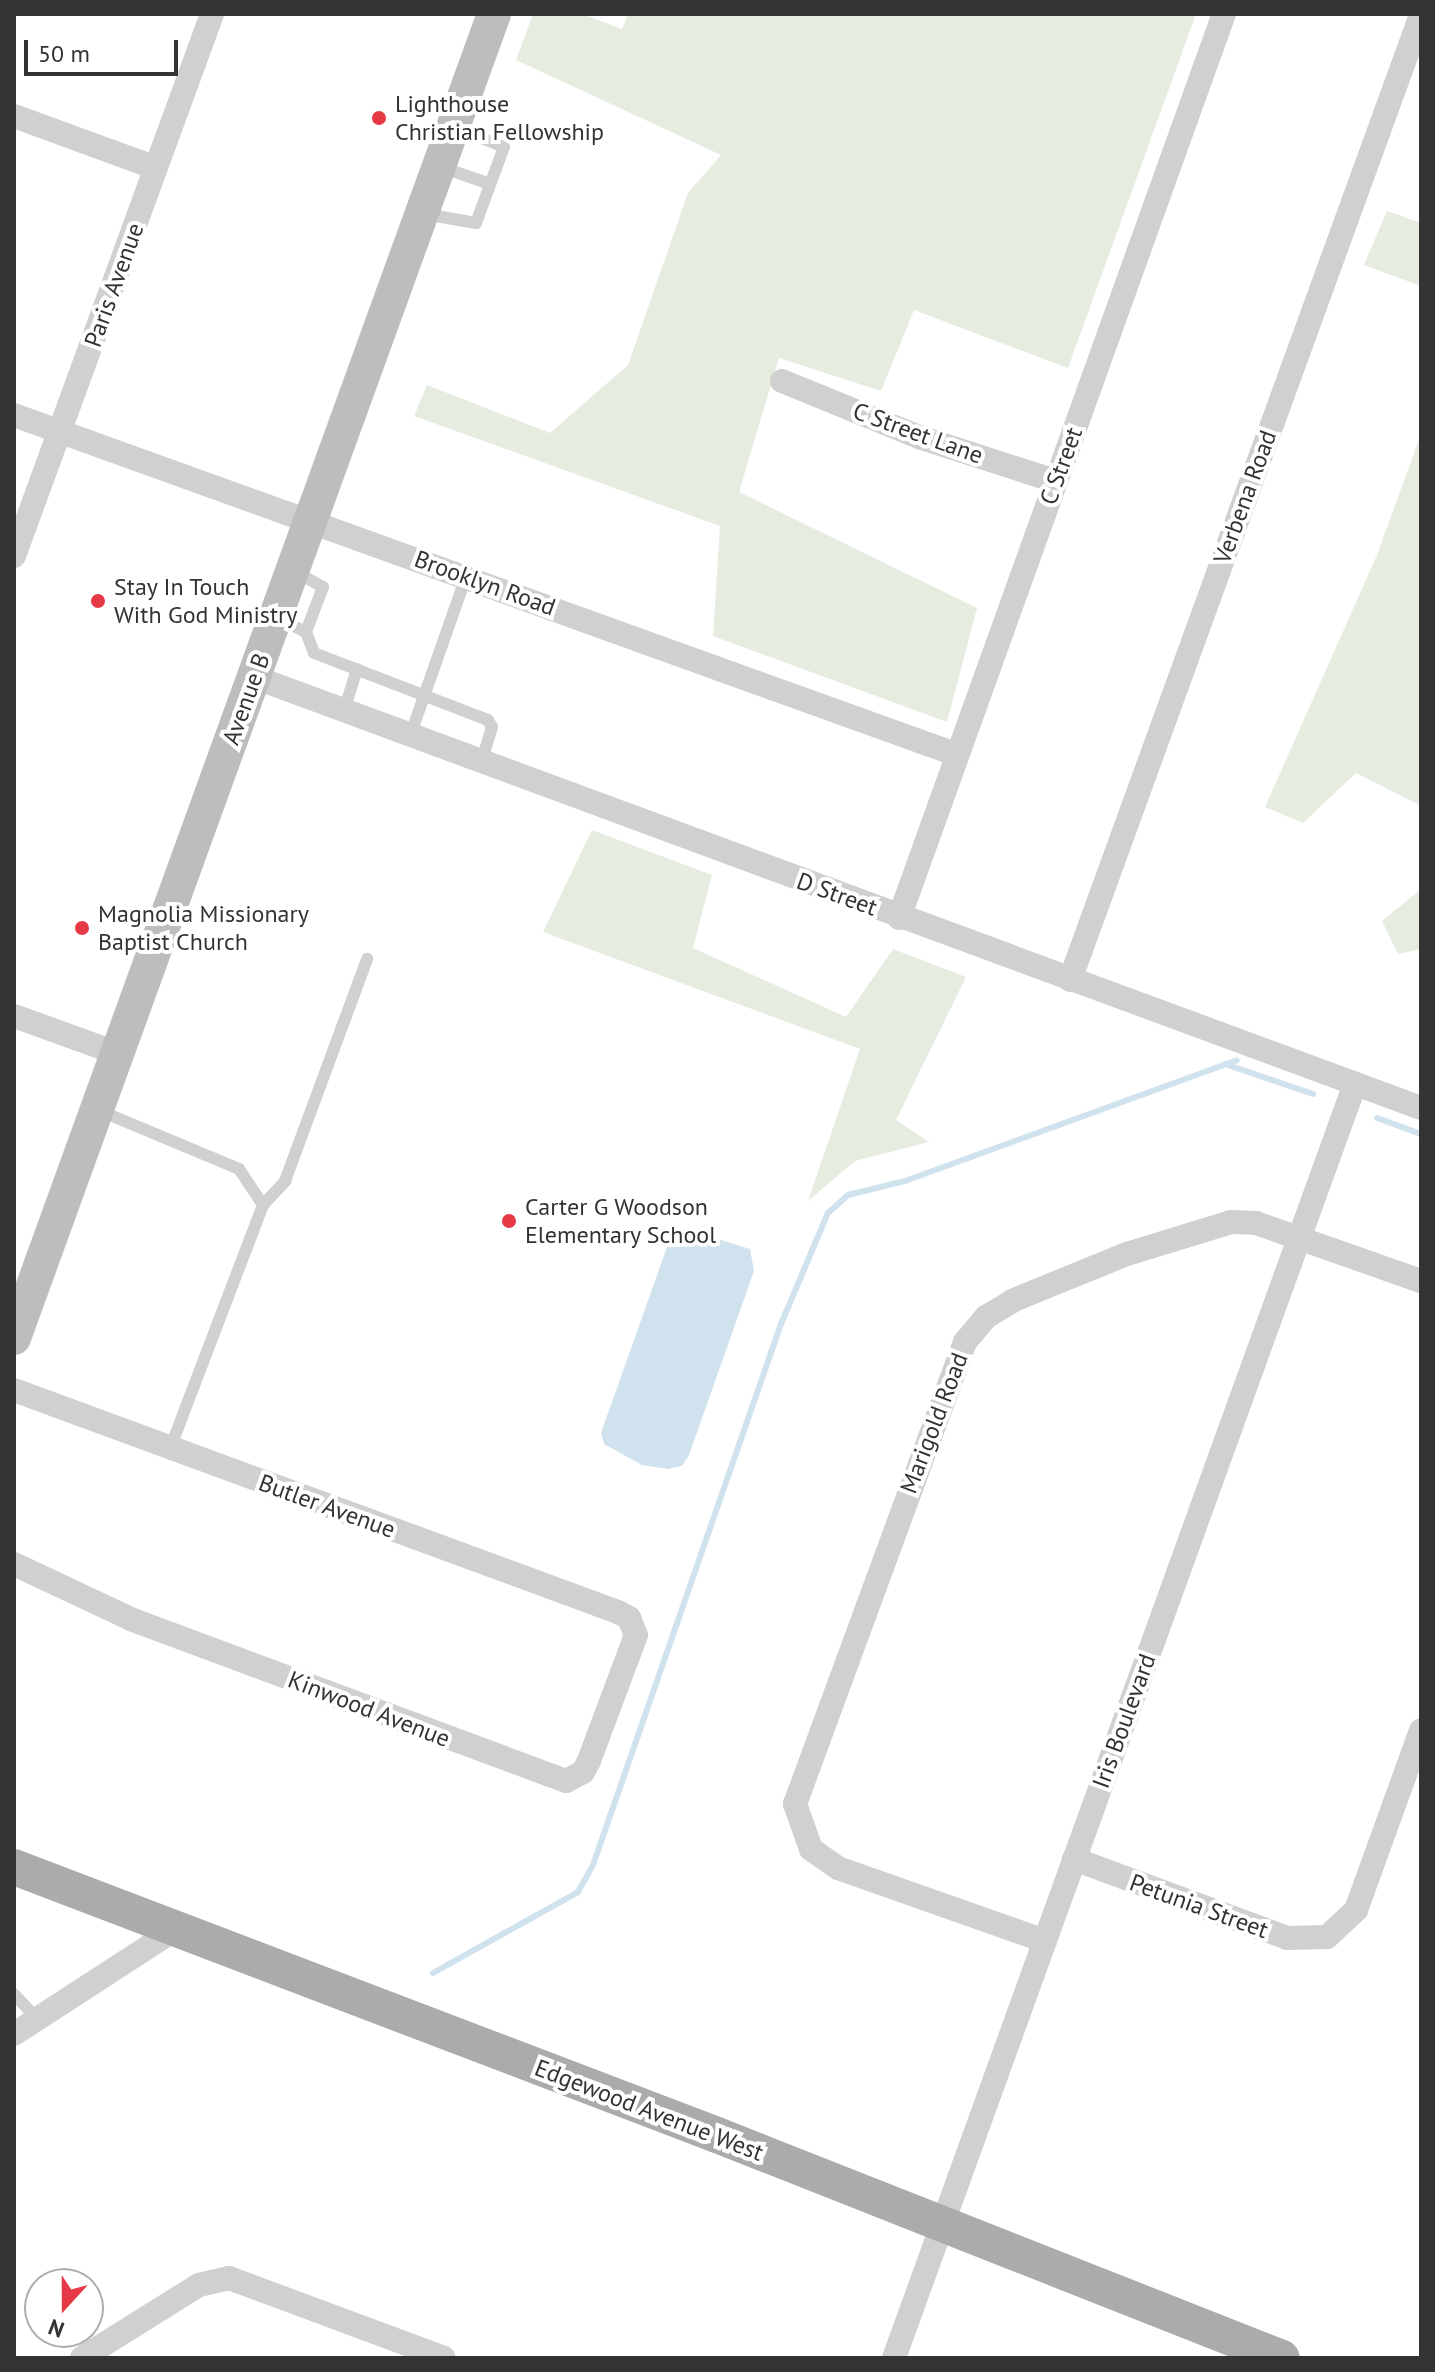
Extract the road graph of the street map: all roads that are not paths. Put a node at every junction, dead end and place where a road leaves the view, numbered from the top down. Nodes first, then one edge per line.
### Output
1 (212, 14) edge
2 (494, 14) edge
3 (1224, 14) edge
4 (1421, 15) edge
5 (14, 116) edge
6 (453, 127) junction
7 (438, 166) junction
8 (156, 168) junction
9 (490, 184) junction
10 (421, 213) junction
11 (782, 381) dead end
12 (14, 415) edge
13 (60, 432) junction
14 (1055, 481) junction
15 (311, 520) junction
16 (14, 556) edge
17 (293, 571) junction
18 (466, 577) junction
19 (276, 617) junction
20 (306, 632) junction
21 (357, 669) junction
22 (254, 677) junction
23 (425, 694) junction
24 (344, 711) junction
25 (410, 736) junction
26 (955, 754) junction
27 (481, 762) junction
28 (899, 918) junction
29 (367, 959) dead end
30 (1070, 980) junction
31 (14, 1016) edge
32 (117, 1053) junction
33 (1355, 1084) junction
34 (1421, 1108) edge
35 (97, 1110) junction
36 (263, 1205) junction
37 (1300, 1237) junction
38 (1421, 1281) edge
39 (14, 1338) edge
40 (14, 1390) edge
41 (170, 1449) junction
42 (14, 1564) edge
43 (635, 1627) joint
44 (1421, 1730) edge
45 (1074, 1859) junction
46 (14, 1867) edge
47 (174, 1930) junction
48 (1045, 1941) junction
49 (14, 1994) edge
50 (37, 2019) junction
51 (14, 2034) edge
52 (942, 2225) junction
53 (82, 2358) edge
54 (444, 2358) edge
55 (894, 2358) edge
56 (1282, 2358) edge

1 - 8 street, Paris Avenue
2 - 6 main road, Avenue B
3 - 14 street, C Street
4 - 30 street, Verbena Road
5 - 8 street
6 - 7 main road, Avenue B
6 - 9 lane
7 - 9 lane
7 - 10 main road, Avenue B
8 - 13 street, Paris Avenue
9 - 10 lane
10 - 15 main road, Avenue B
11 - 14 street, C Street Lane
12 - 13 street, Brooklyn Road
13 - 15 street, Brooklyn Road
13 - 16 street, Paris Avenue
14 - 26 street, C Street
15 - 17 main road, Avenue B
15 - 18 street, Brooklyn Road
17 - 19 main road, Avenue B
17 - 20 lane
18 - 23 lane
18 - 26 street, Brooklyn Road
19 - 20 lane
19 - 22 main road, Avenue B
20 - 21 lane
21 - 23 lane
21 - 24 lane
22 - 24 street, D Street
22 - 32 main road, Avenue B
23 - 25 lane
23 - 27 lane
24 - 25 street, D Street
25 - 27 street, D Street
26 - 28 street, C Street
27 - 28 street, D Street
28 - 30 street, D Street
29 - 36 lane
30 - 33 street, D Street
31 - 32 street
32 - 35 main road, Avenue B
33 - 34 street, D Street
33 - 37 street, Iris Boulevard
35 - 36 lane
35 - 39 main road, Avenue B
36 - 41 lane
37 - 38 street, Marigold Road
37 - 45 street, Iris Boulevard
37 - 48 street, Marigold Road
40 - 41 street, Butler Avenue
41 - 43 street, Butler Avenue
42 - 43 street, Kinwood Avenue
44 - 45 street, Petunia Street
45 - 48 street, Iris Boulevard
46 - 47 main road, Edgewood Avenue West
47 - 50 street
47 - 52 main road, Edgewood Avenue West
48 - 52 street, Iris Boulevard
49 - 50 lane
50 - 51 street
52 - 55 street, Iris Boulevard
52 - 56 main road, Edgewood Avenue West
53 - 54 street

